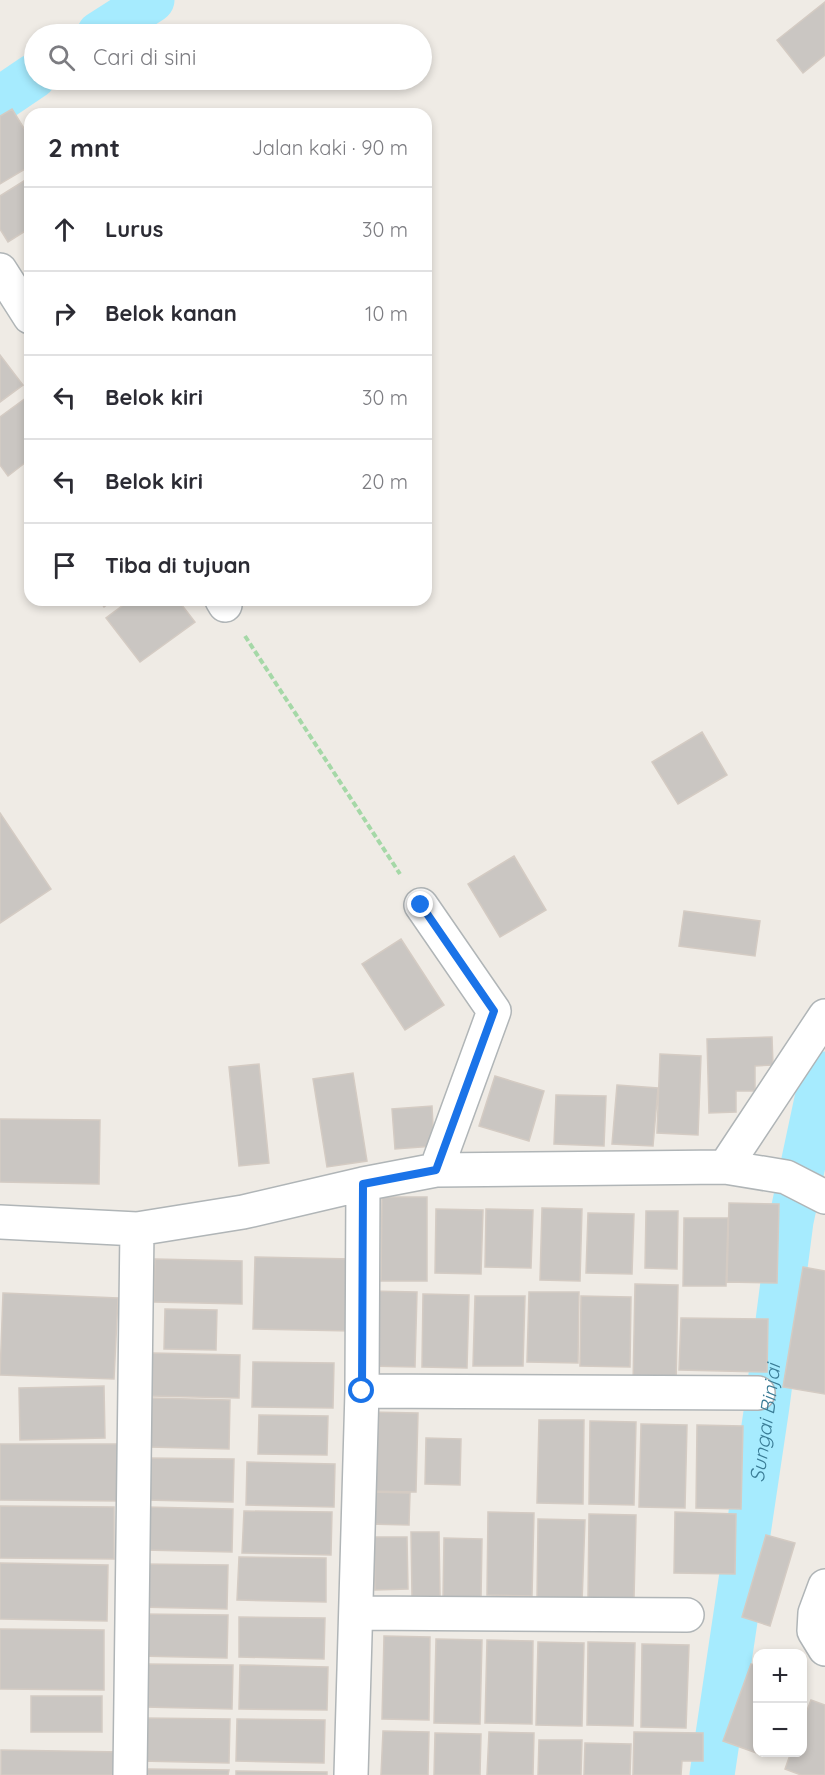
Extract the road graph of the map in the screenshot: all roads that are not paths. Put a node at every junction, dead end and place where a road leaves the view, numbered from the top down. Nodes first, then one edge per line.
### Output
1 (0, 270) edge
2 (24, 308) edge
3 (421, 905) road end
4 (825, 1016) edge
5 (725, 1167) junction
6 (436, 1170) junction
7 (363, 1184) junction
8 (825, 1197) edge
9 (0, 1222) edge
10 (137, 1229) junction
11 (362, 1391) junction
12 (758, 1393) dead end
13 (825, 1586) edge
14 (356, 1614) junction
15 (687, 1615) dead end
16 (825, 1649) edge
17 (130, 1775) edge
18 (351, 1775) edge

1 - 2 street
3 - 6 street
4 - 5 street
5 - 6 street
5 - 8 street
6 - 7 street
7 - 10 street
7 - 11 street
9 - 10 street
10 - 17 street
11 - 12 street
11 - 14 street
13 - 16 street
14 - 15 street
14 - 18 street

